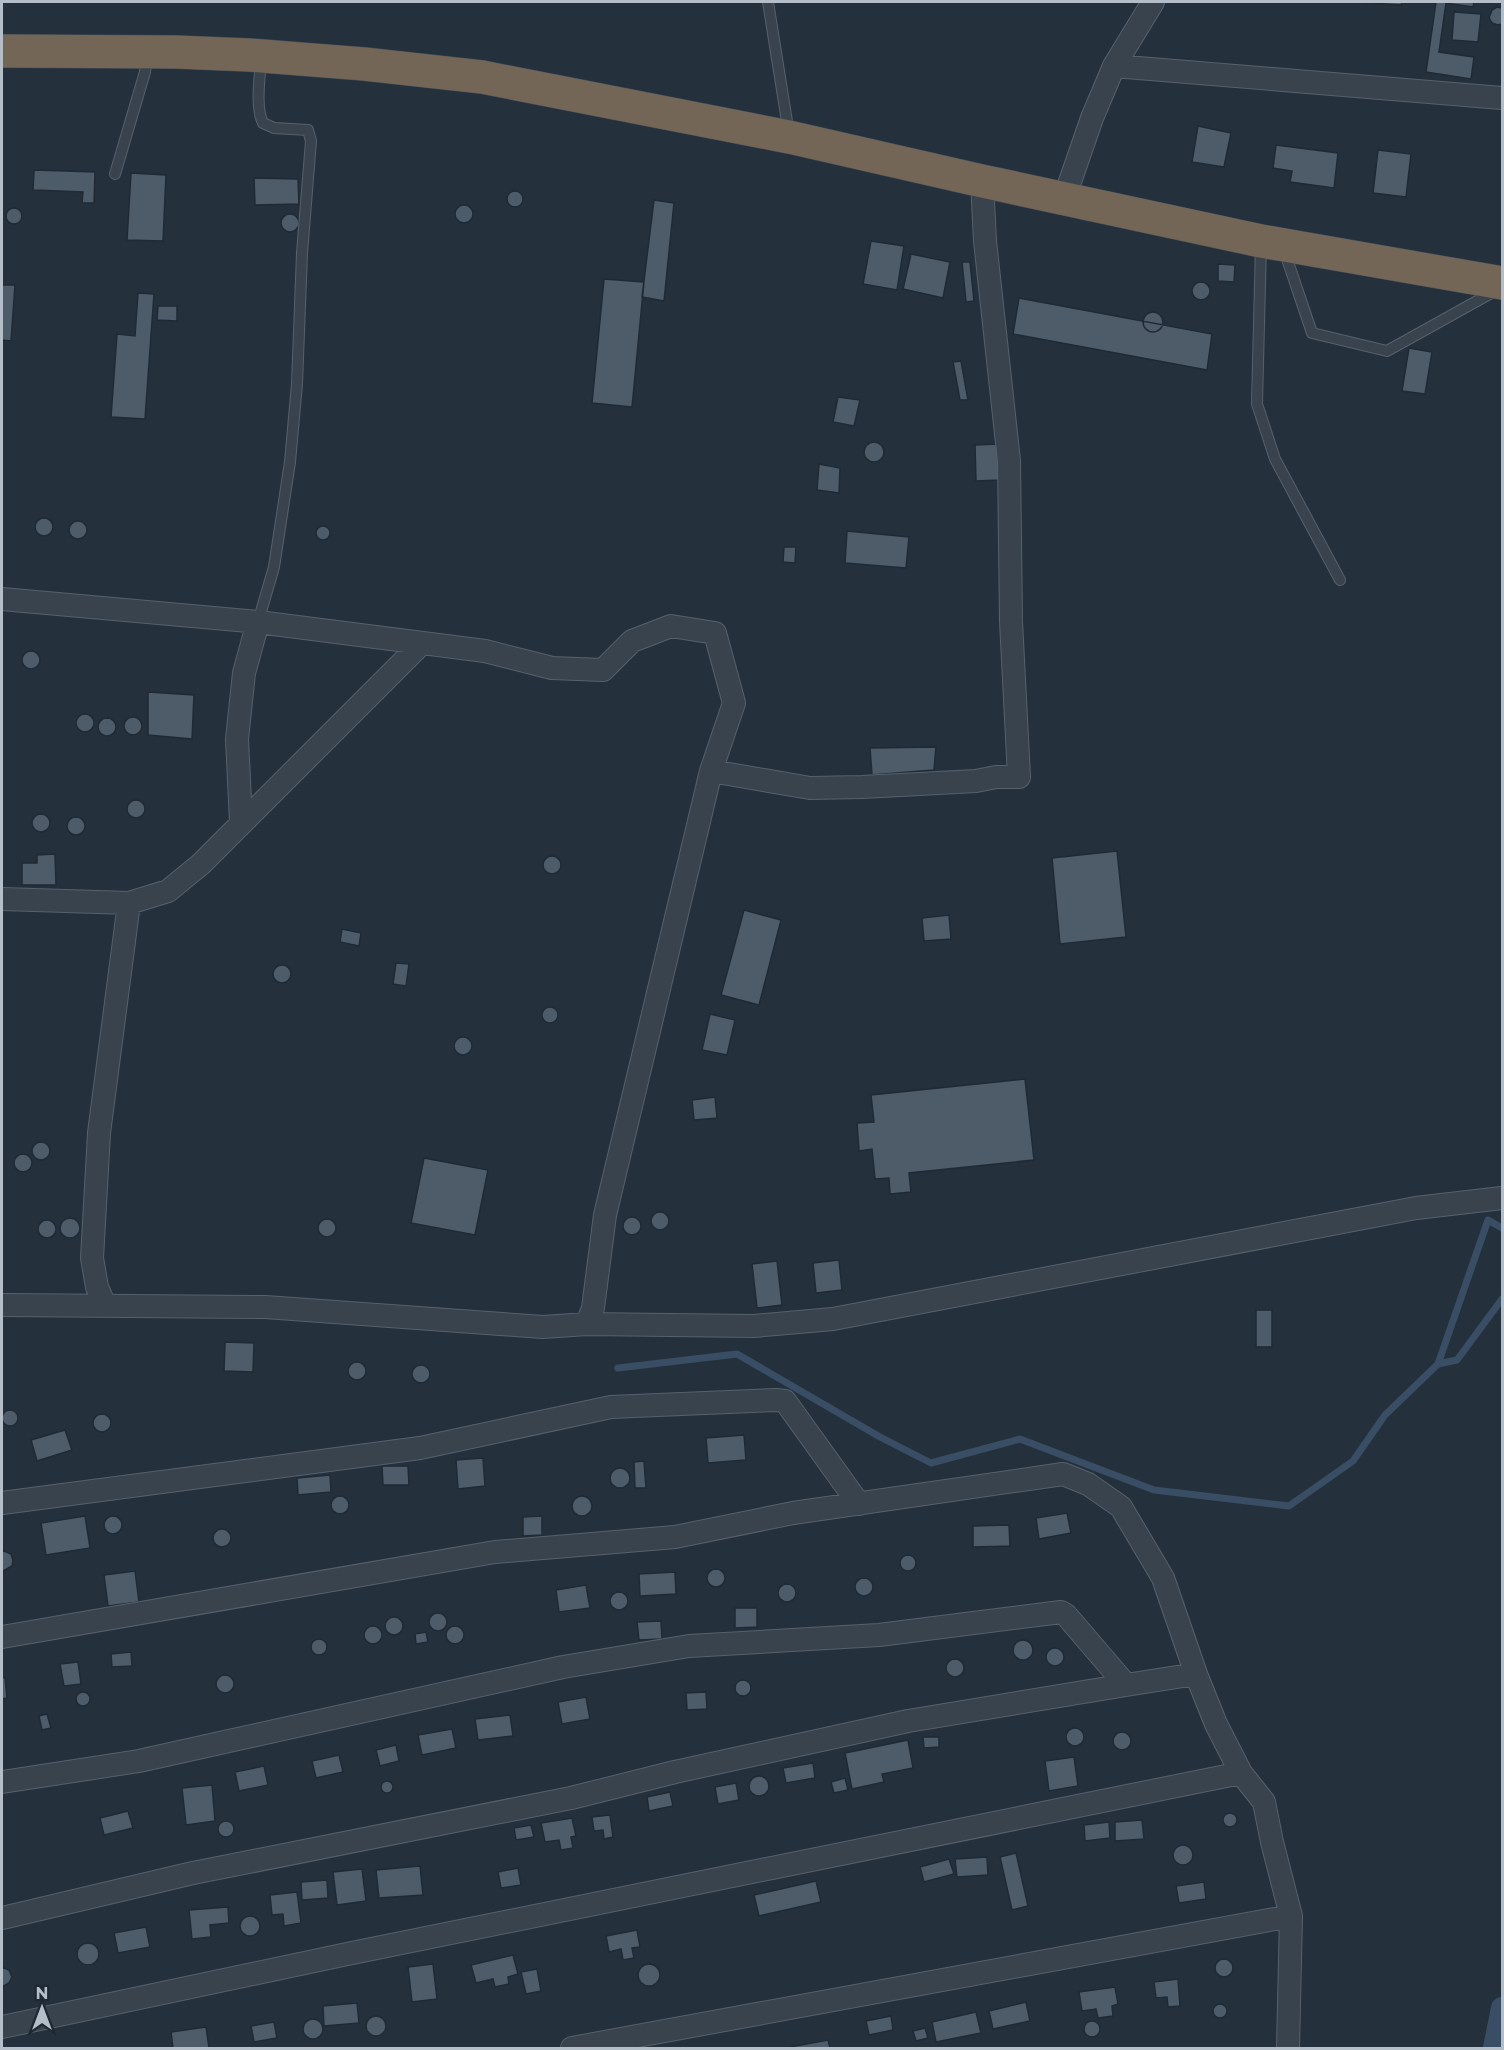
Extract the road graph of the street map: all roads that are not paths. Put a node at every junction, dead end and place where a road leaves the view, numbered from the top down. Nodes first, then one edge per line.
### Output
1 (768, 2) edge
2 (1153, 2) edge
3 (2, 51) edge
4 (147, 52) junction
5 (261, 56) junction
6 (1114, 66) junction
7 (1503, 98) edge
8 (789, 137) junction
9 (115, 174) dead end
10 (982, 181) junction
11 (1064, 199) junction
12 (1272, 243) junction
13 (1503, 285) edge
14 (1340, 580) dead end
15 (2, 599) edge
16 (258, 622) junction
17 (485, 651) junction
18 (711, 771) junction
19 (241, 822) junction
20 (2, 899) edge
21 (129, 903) junction
22 (1503, 1198) edge
23 (2, 1305) edge
24 (105, 1306) junction
25 (587, 1324) junction
26 (2, 1503) edge
27 (859, 1504) junction
28 (2, 1637) edge
29 (1196, 1674) junction
30 (1126, 1685) junction
31 (1241, 1773) junction
32 (2, 1782) edge
33 (1291, 1916) junction
34 (2, 1918) edge
35 (2, 2027) edge
36 (572, 2049) edge
37 (1288, 2049) edge

1 - 8 lane
2 - 6 street
3 - 4 highway
4 - 5 highway
4 - 9 lane
5 - 8 highway
5 - 16 lane
6 - 7 street
6 - 11 street
8 - 10 highway
10 - 11 highway
10 - 18 street
11 - 12 highway
12 - 13 highway
12 - 13 lane
12 - 14 lane
15 - 16 street
16 - 17 street
16 - 19 street
17 - 18 street
17 - 19 street
18 - 25 street
19 - 21 street
20 - 21 street
21 - 24 street
22 - 25 street
23 - 24 street
24 - 25 street
26 - 27 street
27 - 28 street
27 - 29 street
29 - 30 street
29 - 31 street
30 - 32 street
30 - 34 street
31 - 33 street
31 - 35 street
33 - 36 street
33 - 37 street

